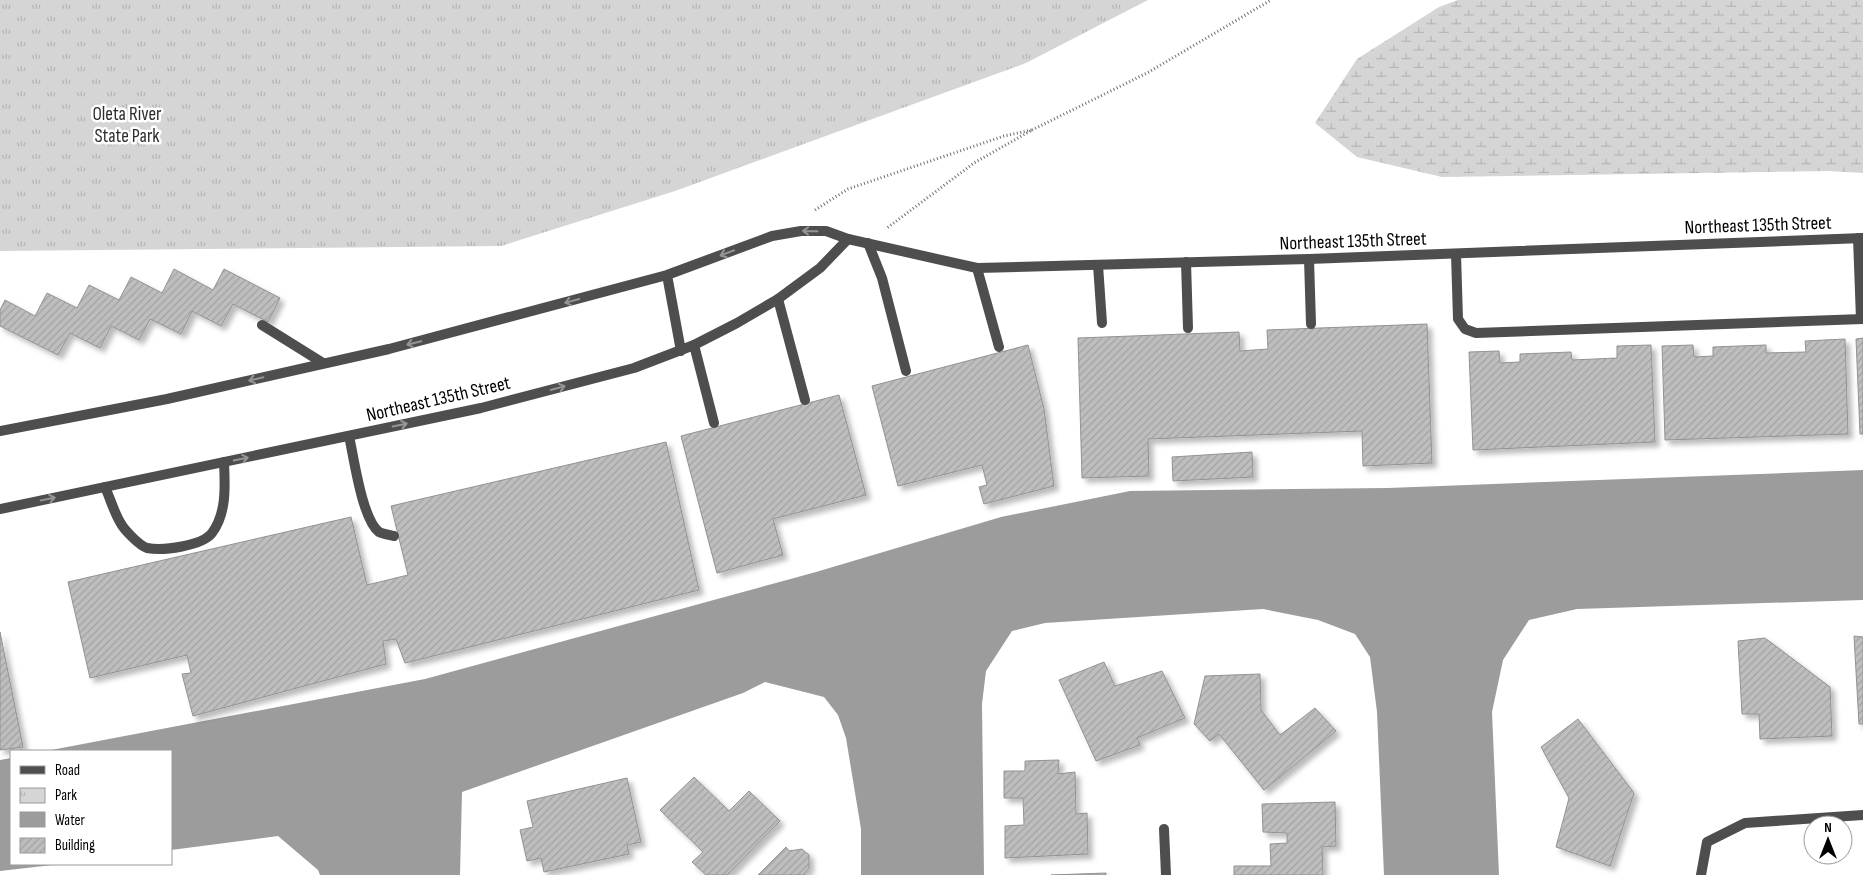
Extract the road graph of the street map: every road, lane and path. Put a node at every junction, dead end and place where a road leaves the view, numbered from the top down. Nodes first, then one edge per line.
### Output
1 (1270, 0) edge
2 (1032, 130) junction
3 (814, 210) dead end
4 (1860, 238) edge
5 (848, 239) junction
6 (868, 243) junction
7 (1456, 254) junction
8 (1309, 259) junction
9 (1186, 262) junction
10 (1098, 265) junction
11 (977, 268) junction
12 (667, 276) junction
13 (778, 299) junction
14 (1862, 319) edge
15 (1102, 324) dead end
16 (1311, 324) dead end
17 (262, 325) dead end
18 (1188, 328) dead end
19 (694, 345) junction
20 (999, 347) dead end
21 (682, 351) junction
22 (323, 363) junction
23 (906, 370) dead end
24 (805, 400) dead end
25 (714, 423) dead end
26 (0, 431) edge
27 (349, 436) junction
28 (224, 462) junction
29 (105, 487) junction
30 (0, 509) edge
31 (394, 536) dead end
32 (1863, 815) edge
33 (1164, 829) dead end
34 (1166, 875) edge
35 (1700, 875) edge

1 - 2 path
2 - 3 path
2 - 6 path
4 - 7 street, Northeast 135th Street
4 - 14 street
5 - 6 street, Northeast 135th Street
5 -> 12 street, Northeast 135th Street
5 - 13 street, Northeast 135th Street
6 - 11 street, Northeast 135th Street
6 - 23 street
7 - 8 street, Northeast 135th Street
7 - 14 street
8 - 9 street, Northeast 135th Street
8 - 16 street
9 - 10 street, Northeast 135th Street
9 - 18 street
10 - 11 street, Northeast 135th Street
10 - 15 street
11 - 20 street
12 - 21 street
12 -> 22 street, Northeast 135th Street
13 - 19 street, Northeast 135th Street
13 - 24 street
17 - 22 street
19 - 21 street, Northeast 135th Street
19 - 25 street
27 -> 21 street, Northeast 135th Street
22 -> 26 street, Northeast 135th Street
28 -> 27 street, Northeast 135th Street
27 - 31 street
28 - 29 street, Northeast 135th Street
28 - 29 street
30 -> 29 street, Northeast 135th Street
32 - 35 street
33 - 34 street

